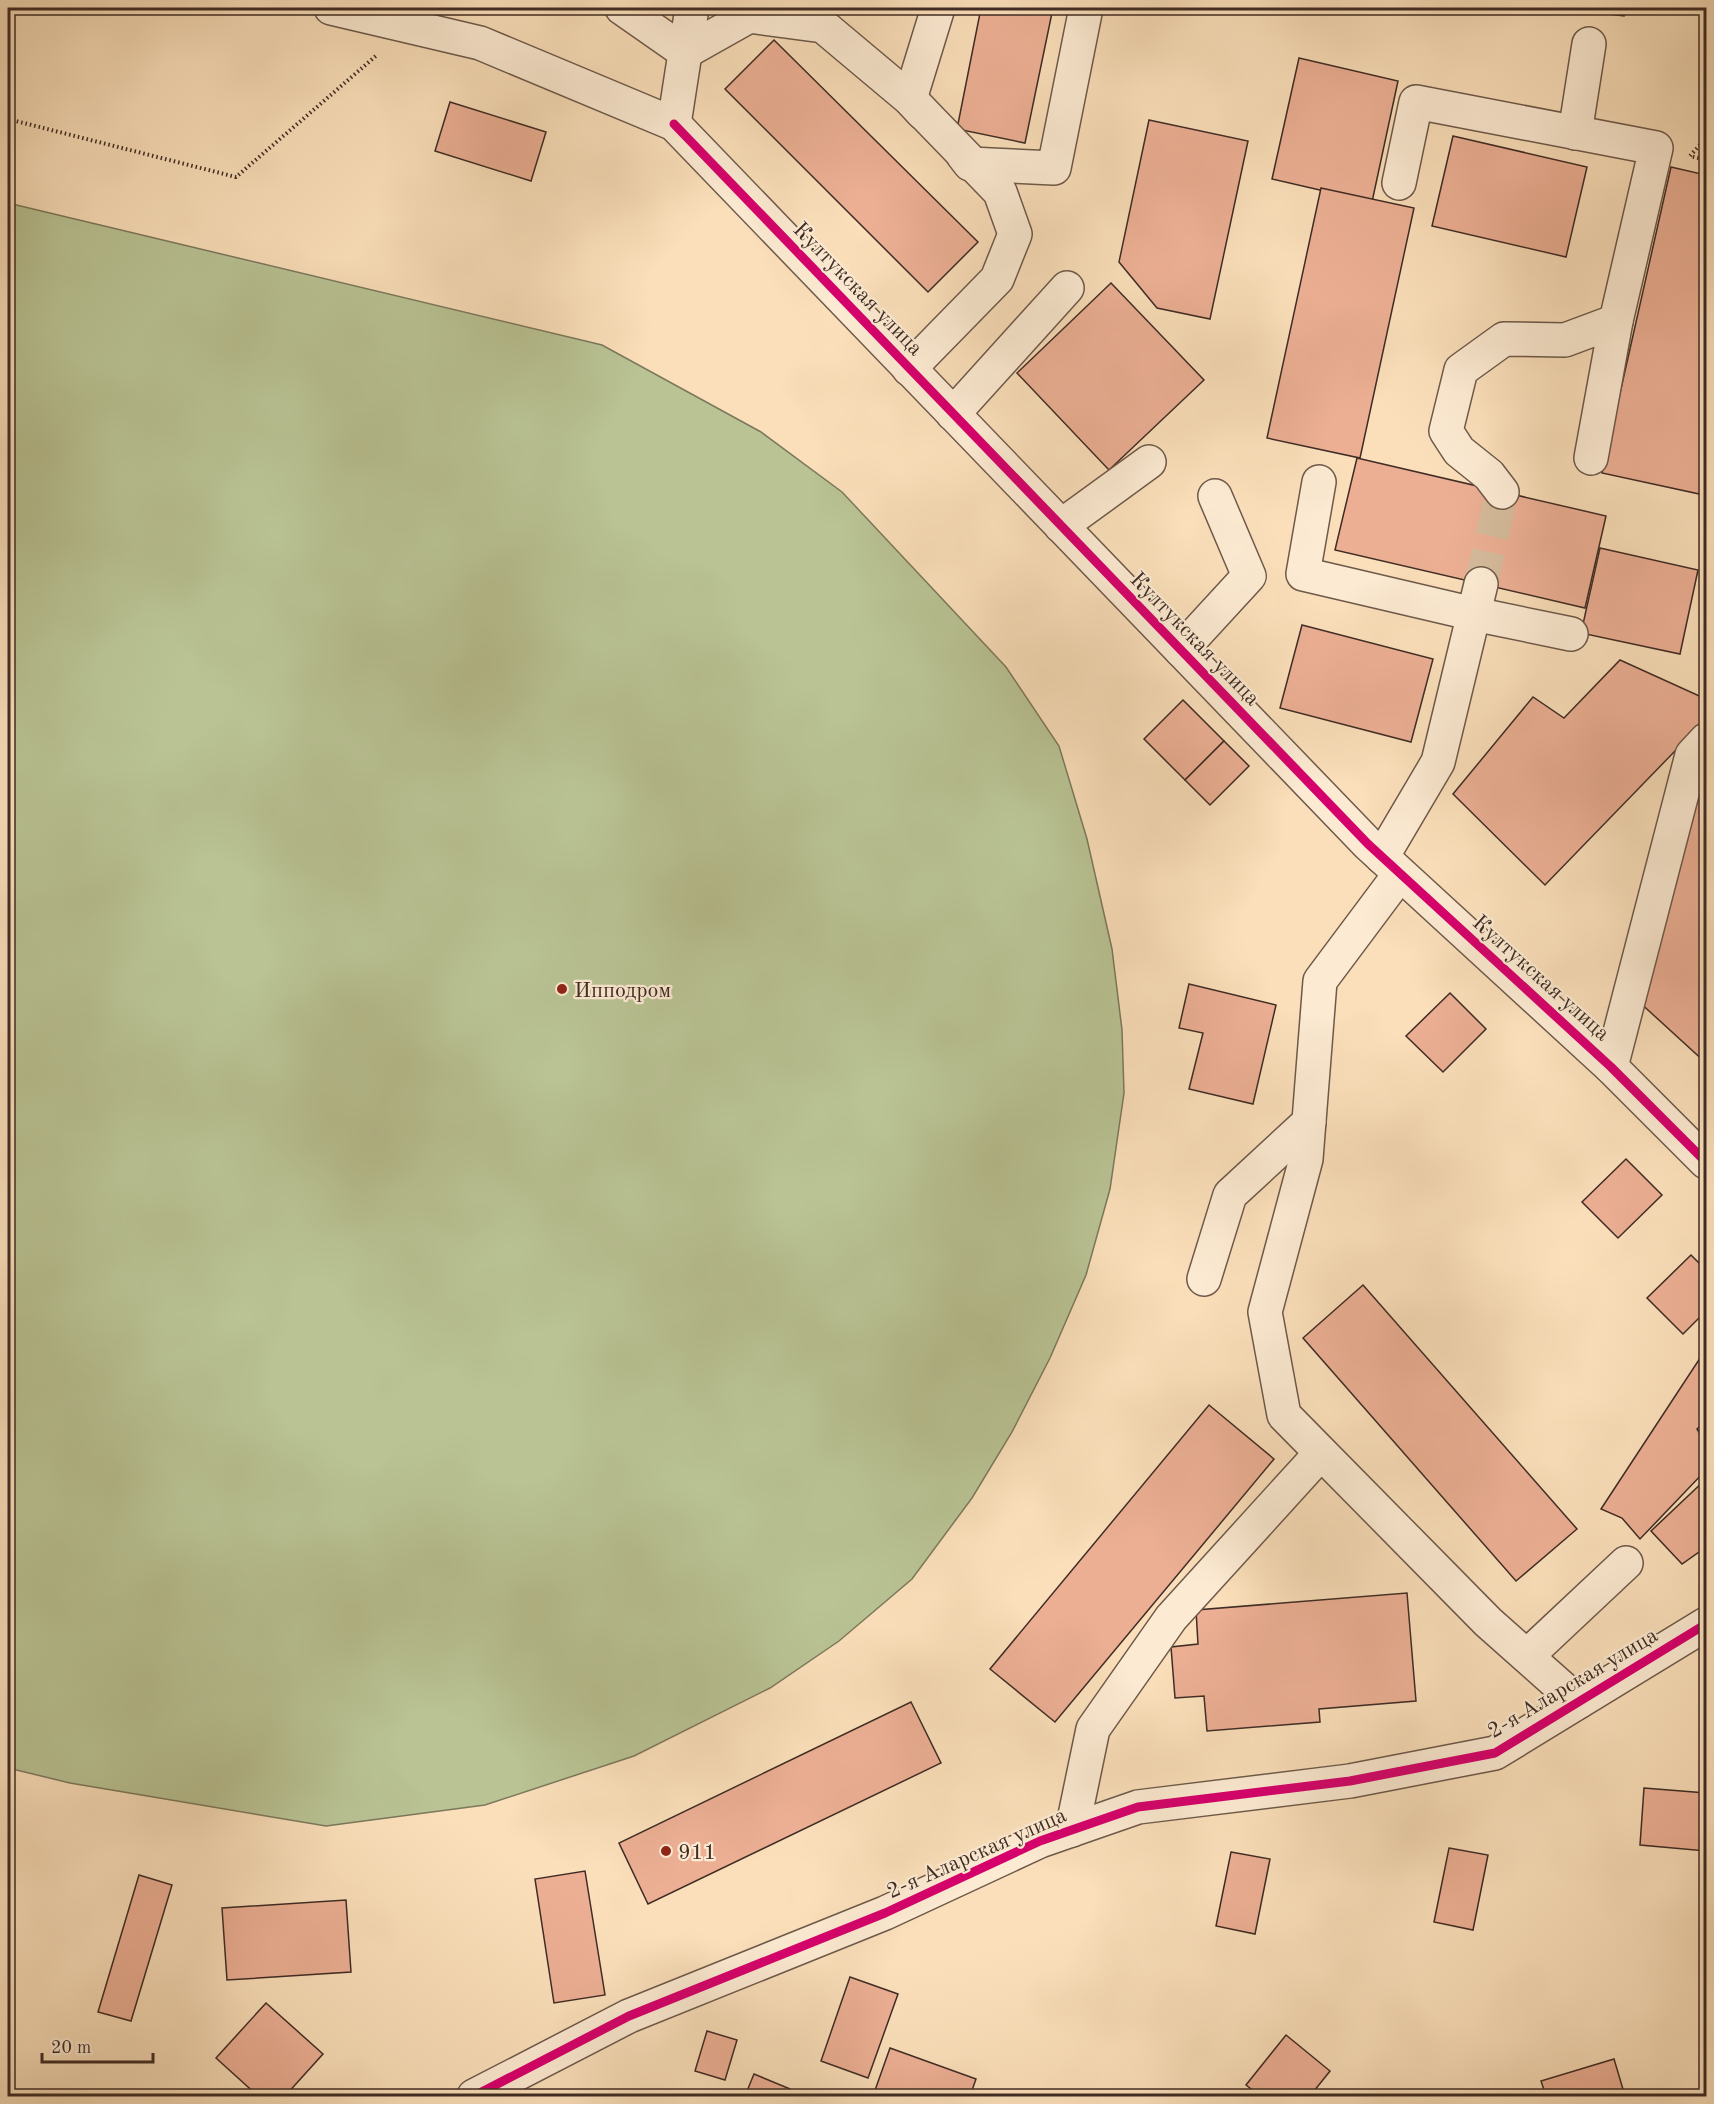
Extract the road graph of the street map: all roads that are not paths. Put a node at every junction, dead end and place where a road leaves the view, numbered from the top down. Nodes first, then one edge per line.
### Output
1 (331, 8) edge
2 (622, 8) edge
3 (692, 8) edge
4 (938, 8) edge
5 (1086, 8) edge
6 (1589, 44) dead end
7 (685, 51) junction
8 (910, 99) junction
9 (674, 124) junction
10 (1575, 133) junction
11 (970, 164) junction
12 (1399, 183) dead end
13 (1067, 288) dead end
14 (1616, 321) junction
15 (909, 369) junction
16 (953, 414) junction
17 (1591, 458) dead end
18 (1149, 462) dead end
19 (1319, 482) dead end
20 (1502, 492) dead end
21 (1215, 496) dead end
22 (1061, 526) junction
23 (1477, 599) junction
24 (1571, 634) dead end
25 (1181, 650) junction
26 (1707, 740) edge
27 (1391, 865) junction
28 (1611, 1067) junction
29 (1309, 1122) junction
30 (1707, 1162) edge
31 (1204, 1279) dead end
32 (1321, 1453) junction
33 (1626, 1563) dead end
34 (1707, 1624) edge
35 (1527, 1656) junction
36 (1578, 1702) junction
37 (1072, 1830) junction
38 (474, 2097) edge

1 - 9 street
2 - 7 street
3 - 7 street
4 - 8 street
5 - 11 street
6 - 10 street
7 - 8 street
7 - 9 street
8 - 11 street
9 - 15 street, Култукская улица
10 - 12 street
10 - 14 street
11 - 15 street
13 - 16 street
14 - 17 street
14 - 20 street
15 - 16 street, Култукская улица
16 - 22 street, Култукская улица
18 - 22 street
19 - 23 street
21 - 25 street
22 - 25 street, Култукская улица
23 - 24 street
23 - 27 street
25 - 27 street, Култукская улица
26 - 28 street
27 - 28 street, Култукская улица
27 - 29 street
28 - 30 street, Култукская улица
29 - 31 street
29 - 32 street
32 - 35 street
32 - 37 street
33 - 35 street
34 - 36 street, 2-я Аларская улица
35 - 36 street
36 - 37 street, 2-я Аларская улица
37 - 38 street, 2-я Аларская улица

